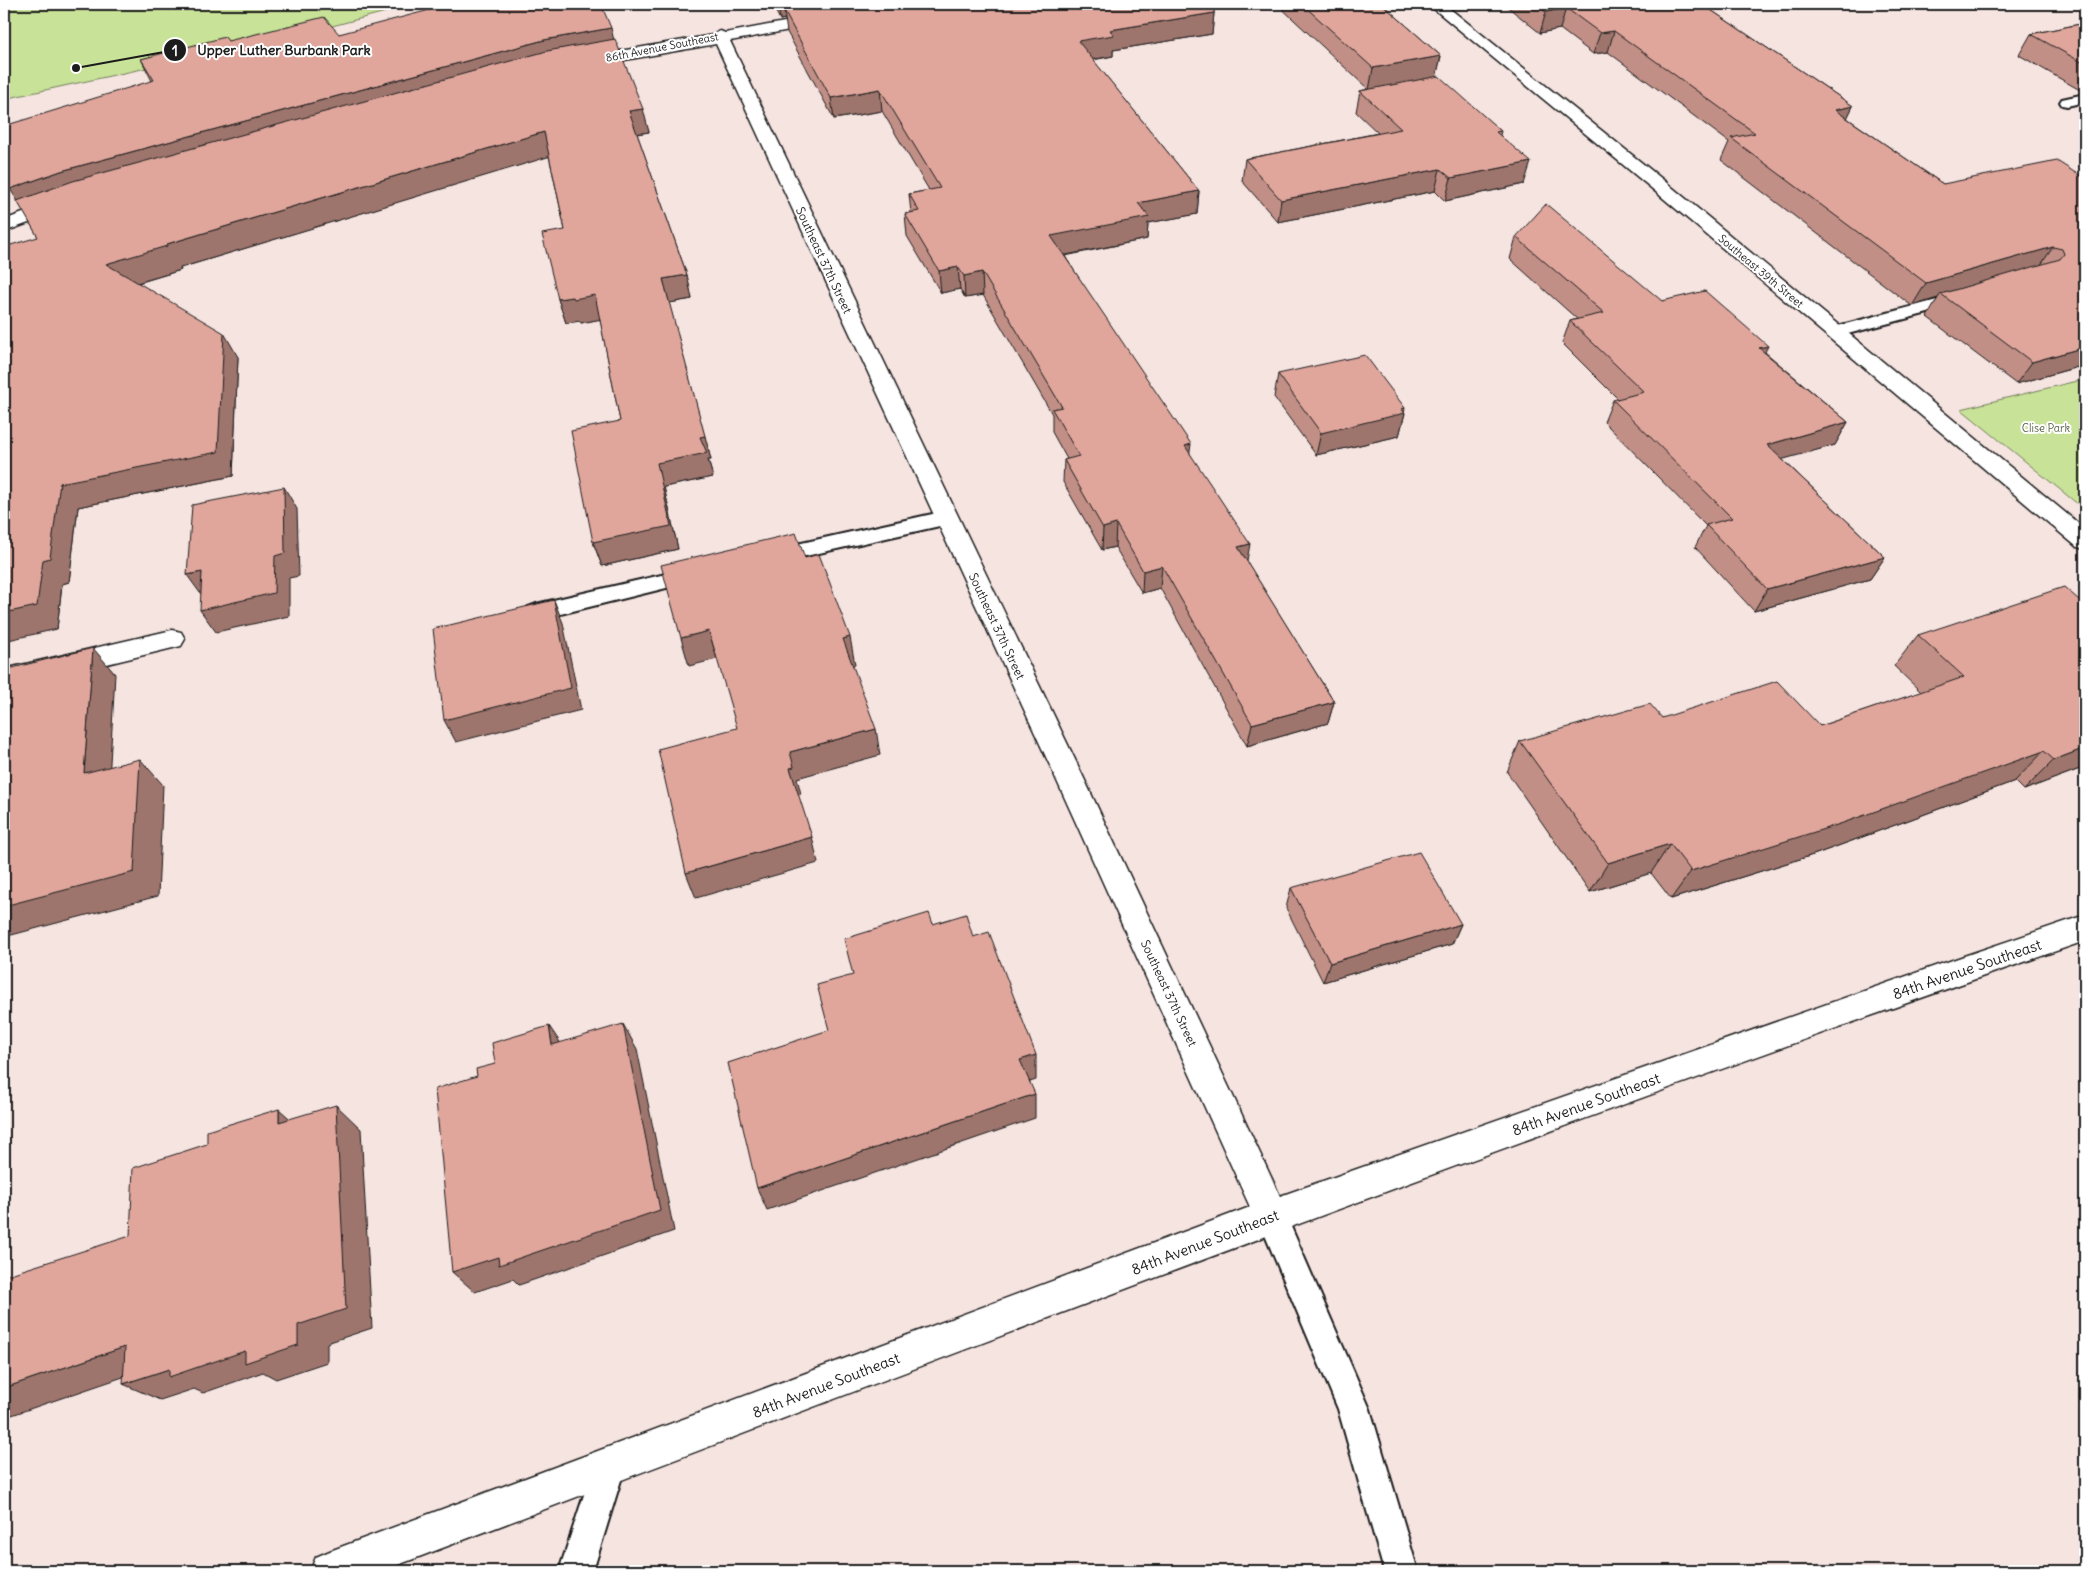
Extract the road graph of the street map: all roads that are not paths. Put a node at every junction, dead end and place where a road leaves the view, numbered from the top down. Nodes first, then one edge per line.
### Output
1 (1434, 4) edge
2 (836, 18) edge
3 (720, 36) junction
4 (570, 65) edge
5 (2085, 98) edge
6 (2068, 102) dead end
7 (72, 202) edge
8 (4, 226) edge
9 (1981, 293) edge
10 (1836, 332) junction
11 (946, 518) junction
12 (2085, 541) edge
13 (752, 561) edge
14 (715, 570) edge
15 (536, 612) edge
16 (172, 639) dead end
17 (4, 679) edge
18 (2085, 928) edge
19 (1272, 1216) junction
20 (609, 1467) junction
21 (330, 1571) edge
22 (576, 1571) edge
23 (1401, 1571) edge

1 - 10 street, Southeast 39th Street
2 - 3 street, 86th Avenue Southeast
3 - 4 street, 86th Avenue Southeast
3 - 11 street, Southeast 37th Street
5 - 6 lane
7 - 8 street
9 - 10 lane
10 - 12 street, Southeast 39th Street
11 - 13 lane
11 - 19 street, Southeast 37th Street
14 - 15 lane
16 - 17 street
18 - 19 street, 84th Avenue Southeast
19 - 20 street, 84th Avenue Southeast
19 - 23 lane
20 - 21 street, 84th Avenue Southeast
20 - 22 lane

